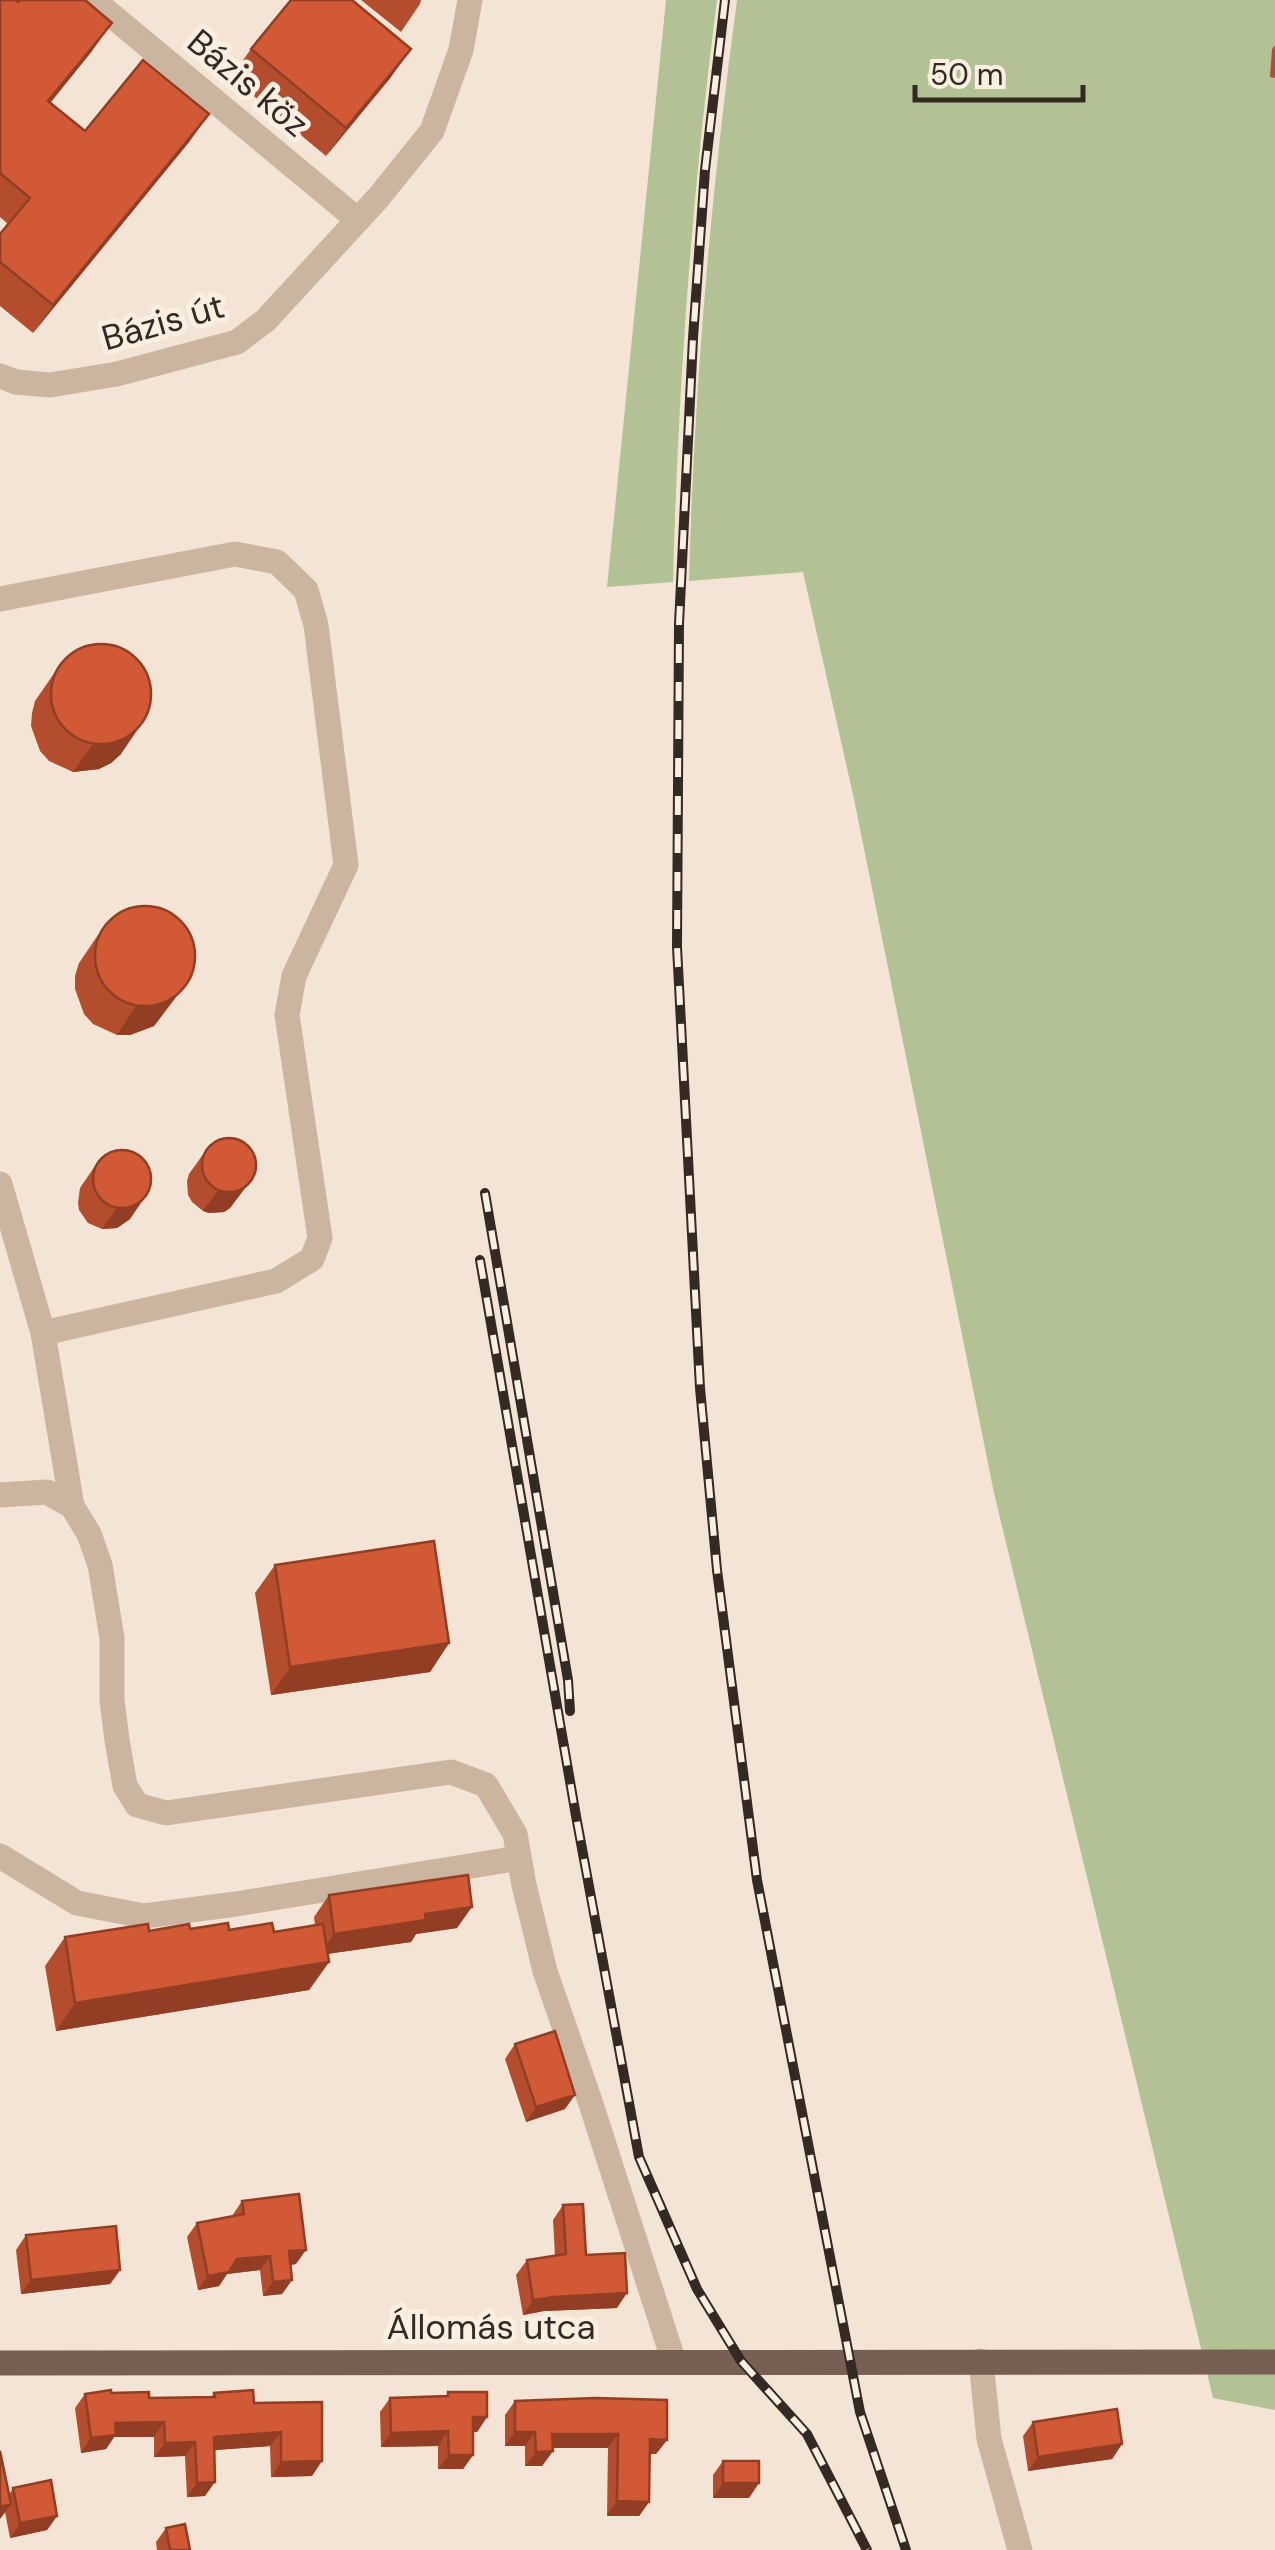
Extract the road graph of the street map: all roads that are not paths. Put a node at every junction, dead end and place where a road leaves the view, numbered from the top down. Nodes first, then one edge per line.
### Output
1 (93, 0) edge
2 (470, 0) edge
3 (358, 220) junction
4 (0, 376) edge
5 (0, 598) edge
6 (0, 1184) edge
7 (43, 1333) junction
8 (0, 1494) edge
9 (72, 1506) junction
10 (0, 1856) edge
11 (520, 1858) junction
12 (982, 2361) junction
13 (674, 2362) junction
14 (1275, 2362) edge
15 (0, 2363) edge
16 (1020, 2550) edge

1 - 3 street, Bázis köz
2 - 3 street, Bázis út
3 - 4 street, Bázis út
5 - 7 street
6 - 7 street
7 - 9 street
8 - 9 street
9 - 11 street
10 - 11 street
11 - 13 street
12 - 13 main road, Állomás utca
12 - 14 main road, Állomás utca
12 - 16 street
13 - 15 main road, Állomás utca

